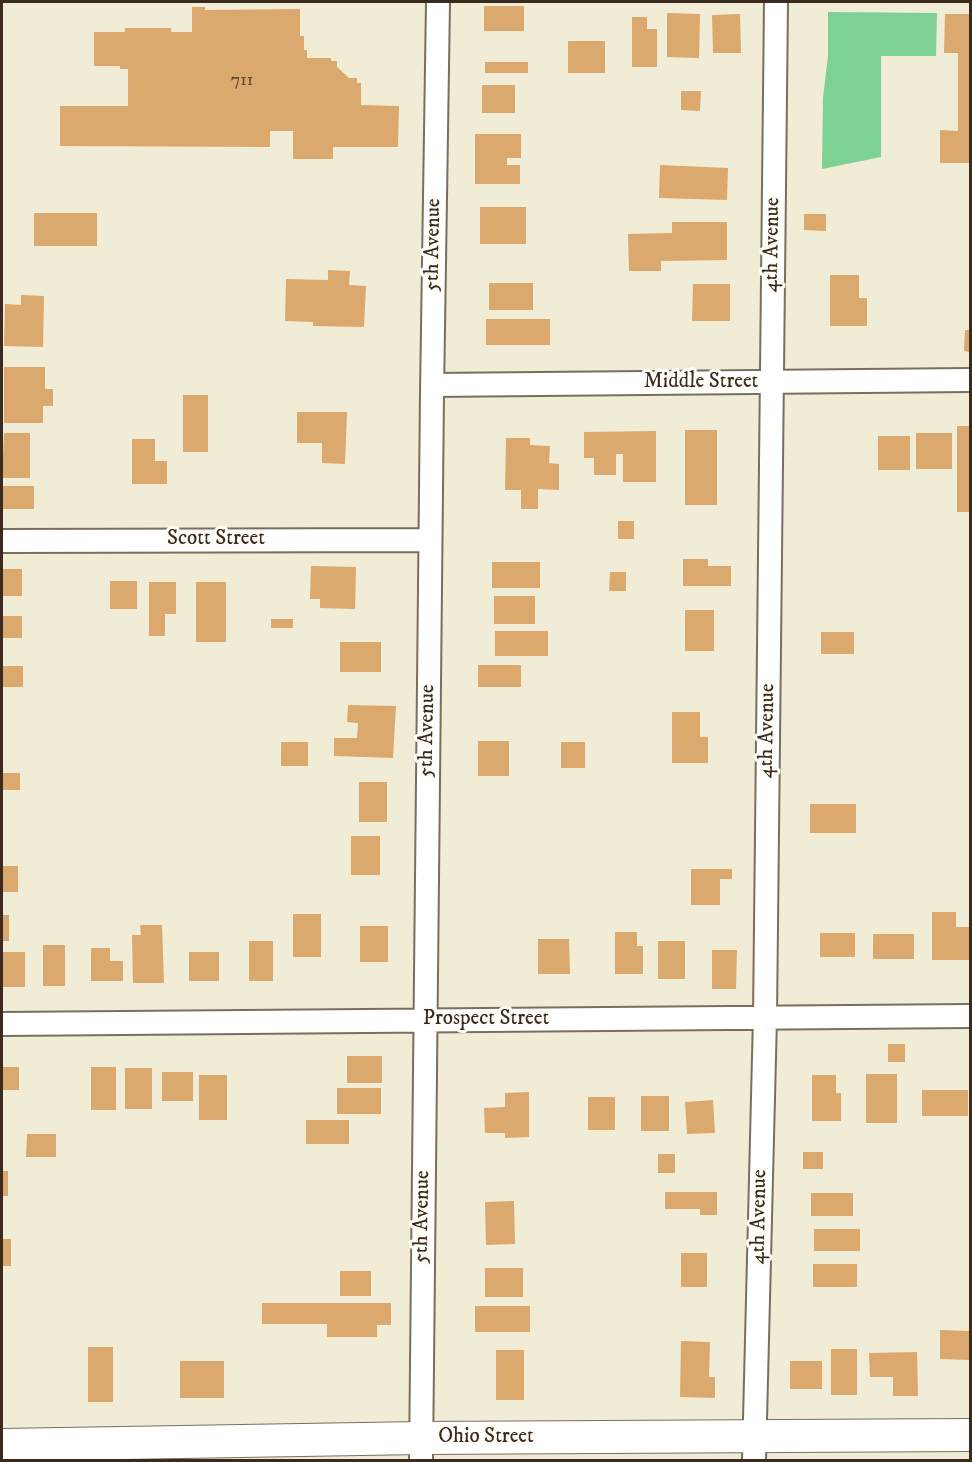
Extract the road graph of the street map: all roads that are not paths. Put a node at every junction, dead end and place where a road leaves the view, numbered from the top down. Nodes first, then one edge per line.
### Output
1 (438, 2) edge
2 (776, 2) edge
3 (970, 380) edge
4 (771, 383) junction
5 (432, 385) junction
6 (430, 540) junction
7 (2, 541) edge
8 (970, 1016) edge
9 (765, 1017) junction
10 (425, 1020) junction
11 (2, 1024) edge
12 (970, 1436) edge
13 (2, 1445) edge
14 (421, 1449) edge
15 (754, 1449) edge

1 - 5 street, 5th Avenue
2 - 4 street, 4th Avenue
3 - 4 street, Middle Street
4 - 5 street, Middle Street
4 - 9 street, 4th Avenue
5 - 6 street, 5th Avenue
6 - 7 street, Scott Street
6 - 10 street, 5th Avenue
8 - 9 street, Prospect Street
9 - 10 street, Prospect Street
9 - 15 street, 4th Avenue
10 - 11 street, Prospect Street
10 - 14 street, 5th Avenue
12 - 15 street, Ohio Street
13 - 14 street, Ohio Street
14 - 15 street, Ohio Street

